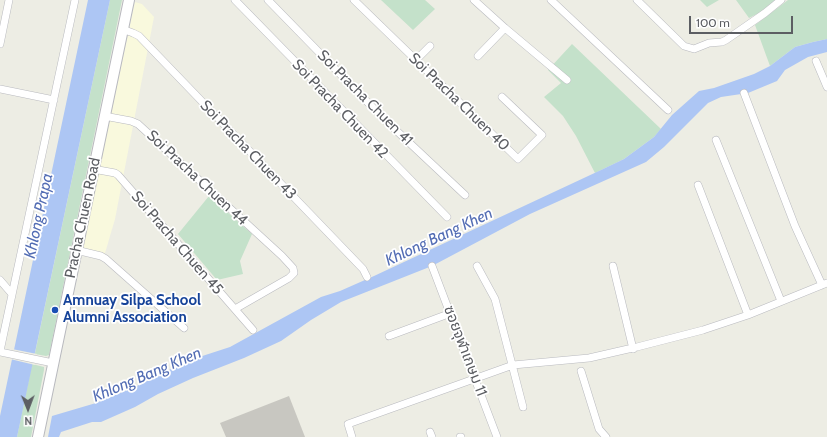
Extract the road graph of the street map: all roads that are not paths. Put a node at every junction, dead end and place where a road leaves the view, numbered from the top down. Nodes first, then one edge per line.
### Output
1 (9, 0) edge
2 (75, 0) edge
3 (129, 0) edge
4 (235, 0) edge
5 (268, 0) edge
6 (354, 0) edge
7 (474, 0) edge
8 (551, 0) edge
9 (637, 0) edge
10 (781, 0) edge
11 (3, 10) edge
12 (505, 28) junction
13 (122, 29) junction
14 (0, 44) edge
15 (430, 46) dead end
16 (478, 56) dead end
17 (416, 60) junction
18 (816, 61) dead end
19 (566, 80) dead end
20 (827, 87) edge
21 (0, 89) edge
22 (744, 93) dead end
23 (502, 97) dead end
24 (54, 100) junction
25 (668, 110) dead end
26 (104, 116) junction
27 (716, 140) dead end
28 (93, 169) junction
29 (698, 185) dead end
30 (465, 195) dead end
31 (447, 217) dead end
32 (76, 250) junction
33 (432, 266) dead end
34 (477, 266) dead end
35 (613, 266) dead end
36 (368, 277) dead end
37 (0, 280) edge
38 (824, 284) edge
39 (12, 294) junction
40 (781, 301) junction
41 (235, 309) junction
42 (451, 314) junction
43 (748, 315) junction
44 (184, 328) dead end
45 (253, 330) dead end
46 (389, 336) dead end
47 (632, 349) junction
48 (2, 352) edge
49 (53, 363) junction
50 (513, 365) junction
51 (581, 371) dead end
52 (475, 378) junction
53 (523, 407) dead end
54 (38, 437) edge
55 (352, 437) edge
56 (497, 437) edge
57 (606, 437) edge

1 - 11 street
2 - 24 street
3 - 13 main road, Pracha Chuen Road
4 - 31 street, Soi Pracha Chuen 42
5 - 30 street, Soi Pracha Chuen 41
6 - 17 street, Soi Pracha Chuen 40
7 - 12 street
8 - 25 street
9 - 10 street
11 - 14 street
12 - 16 street
12 - 19 street
13 - 26 main road, Pracha Chuen Road
13 - 36 street, Soi Pracha Chuen 43
15 - 17 street
17 - 23 street, Soi Pracha Chuen 40
18 - 20 street
21 - 24 street
22 - 38 street
24 - 39 street
26 - 28 main road, Pracha Chuen Road
26 - 41 street, Soi Pracha Chuen 44
27 - 40 street
28 - 32 main road, Pracha Chuen Road
28 - 41 street, Soi Pracha Chuen 45
29 - 43 street
32 - 44 street
32 - 49 main road, Pracha Chuen Road
33 - 42 street, ซอยจุฬาเกษม 11
34 - 50 street
35 - 47 street
37 - 39 street
38 - 40 street
39 - 48 street
40 - 43 street
41 - 45 street, Soi Pracha Chuen 45
42 - 46 street
42 - 52 street, ซอยจุฬาเกษม 11
43 - 47 street
47 - 50 street
48 - 49 street
49 - 54 main road, Pracha Chuen Road
50 - 52 street
50 - 53 street
51 - 57 street
52 - 55 street
52 - 56 street, ซอยจุฬาเกษม 11

